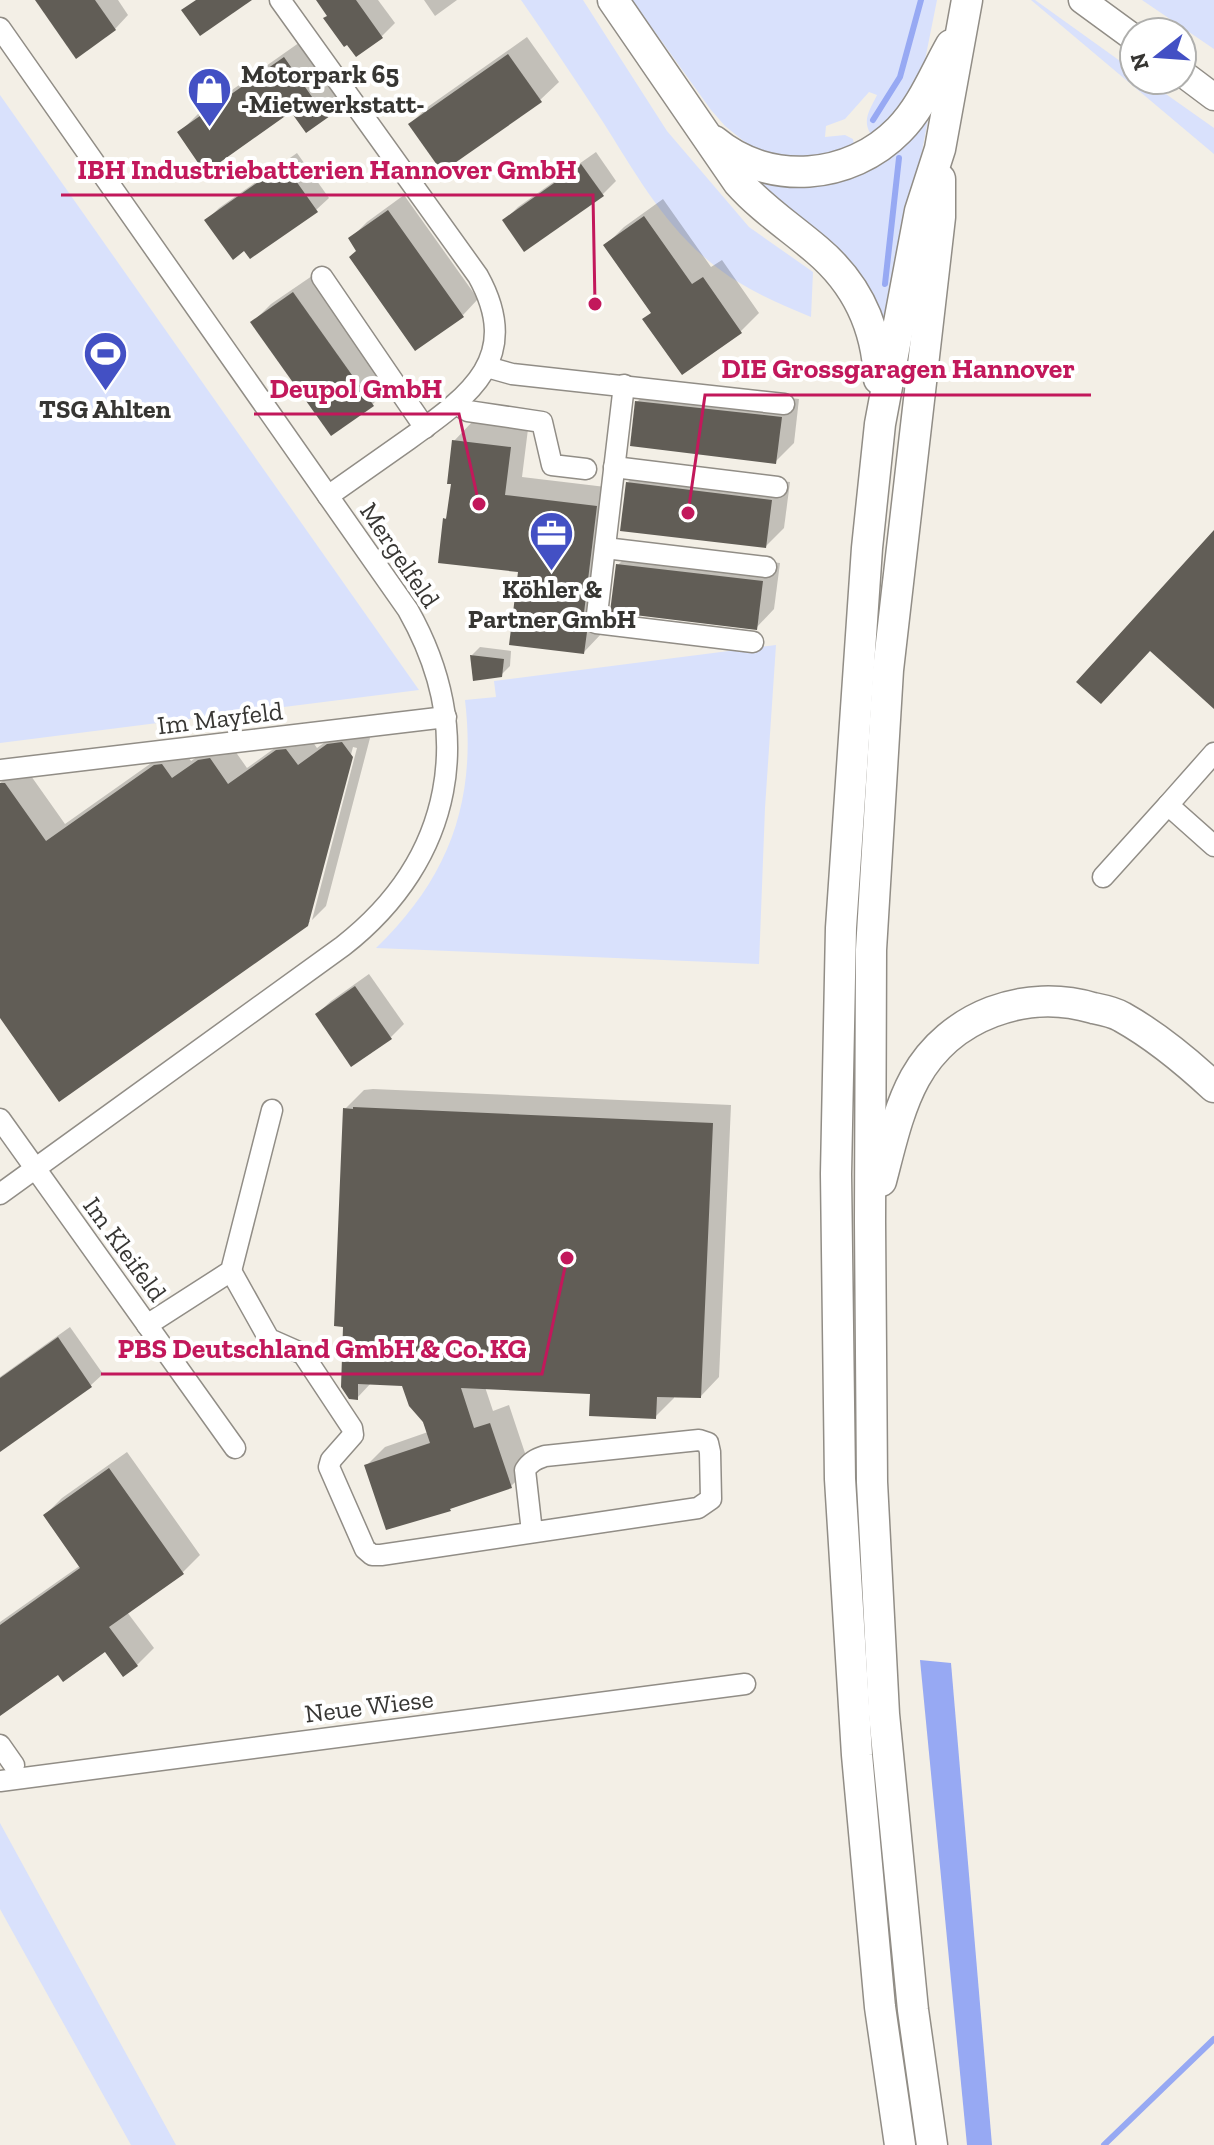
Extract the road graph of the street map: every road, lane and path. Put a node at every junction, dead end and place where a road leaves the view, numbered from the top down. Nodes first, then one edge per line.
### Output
1 (280, 0) edge
2 (613, 0) edge
3 (1082, 0) edge
4 (964, 13) edge
5 (1118, 26) edge
6 (0, 28) edge
7 (706, 135) junction
8 (940, 149) junction
9 (322, 277) dead end
10 (487, 367) junction
11 (624, 385) junction
12 (456, 404) junction
13 (784, 404) dead end
14 (880, 424) junction
15 (425, 428) junction
16 (614, 467) junction
17 (586, 469) dead end
18 (777, 487) dead end
19 (328, 496) junction
20 (605, 548) junction
21 (766, 567) dead end
22 (753, 642) dead end
23 (446, 717) junction
24 (1214, 753) edge
25 (0, 770) edge
26 (1168, 805) junction
27 (1214, 846) edge
28 (1103, 877) dead end
29 (1214, 1087) edge
30 (272, 1110) dead end
31 (0, 1119) edge
32 (36, 1169) junction
33 (0, 1194) edge
34 (870, 1222) junction
35 (231, 1271) junction
36 (147, 1325) junction
37 (235, 1448) dead end
38 (532, 1532) junction
39 (745, 1684) dead end
40 (0, 1745) edge
41 (14, 1765) dead end
42 (0, 1781) edge
43 (900, 2145) edge
44 (932, 2145) edge

1 - 10 street
2 - 7 highway
3 - 5 main road
4 - 7 highway
4 - 8 highway
6 - 19 street, Mergelfeld
7 - 14 highway
8 - 14 highway
8 - 34 highway
9 - 15 street
10 - 11 street
10 - 12 street
11 - 13 street
11 - 16 street
12 - 15 street
12 - 17 street
14 - 43 highway
15 - 19 street
16 - 18 street
16 - 20 street
19 - 23 street, Mergelfeld
20 - 21 street
20 - 22 street
23 - 25 street, Im Mayfeld
23 - 32 street, Mergelfeld
24 - 26 street
26 - 27 street
26 - 28 street
29 - 34 highway
30 - 35 street
31 - 32 street, Im Kleifeld
32 - 33 street, Mergelfeld
32 - 36 street, Im Kleifeld
34 - 44 highway
35 - 36 street
35 - 38 street
36 - 37 street, Im Kleifeld
38 - 38 street
39 - 42 street, Neue Wiese
40 - 41 street

